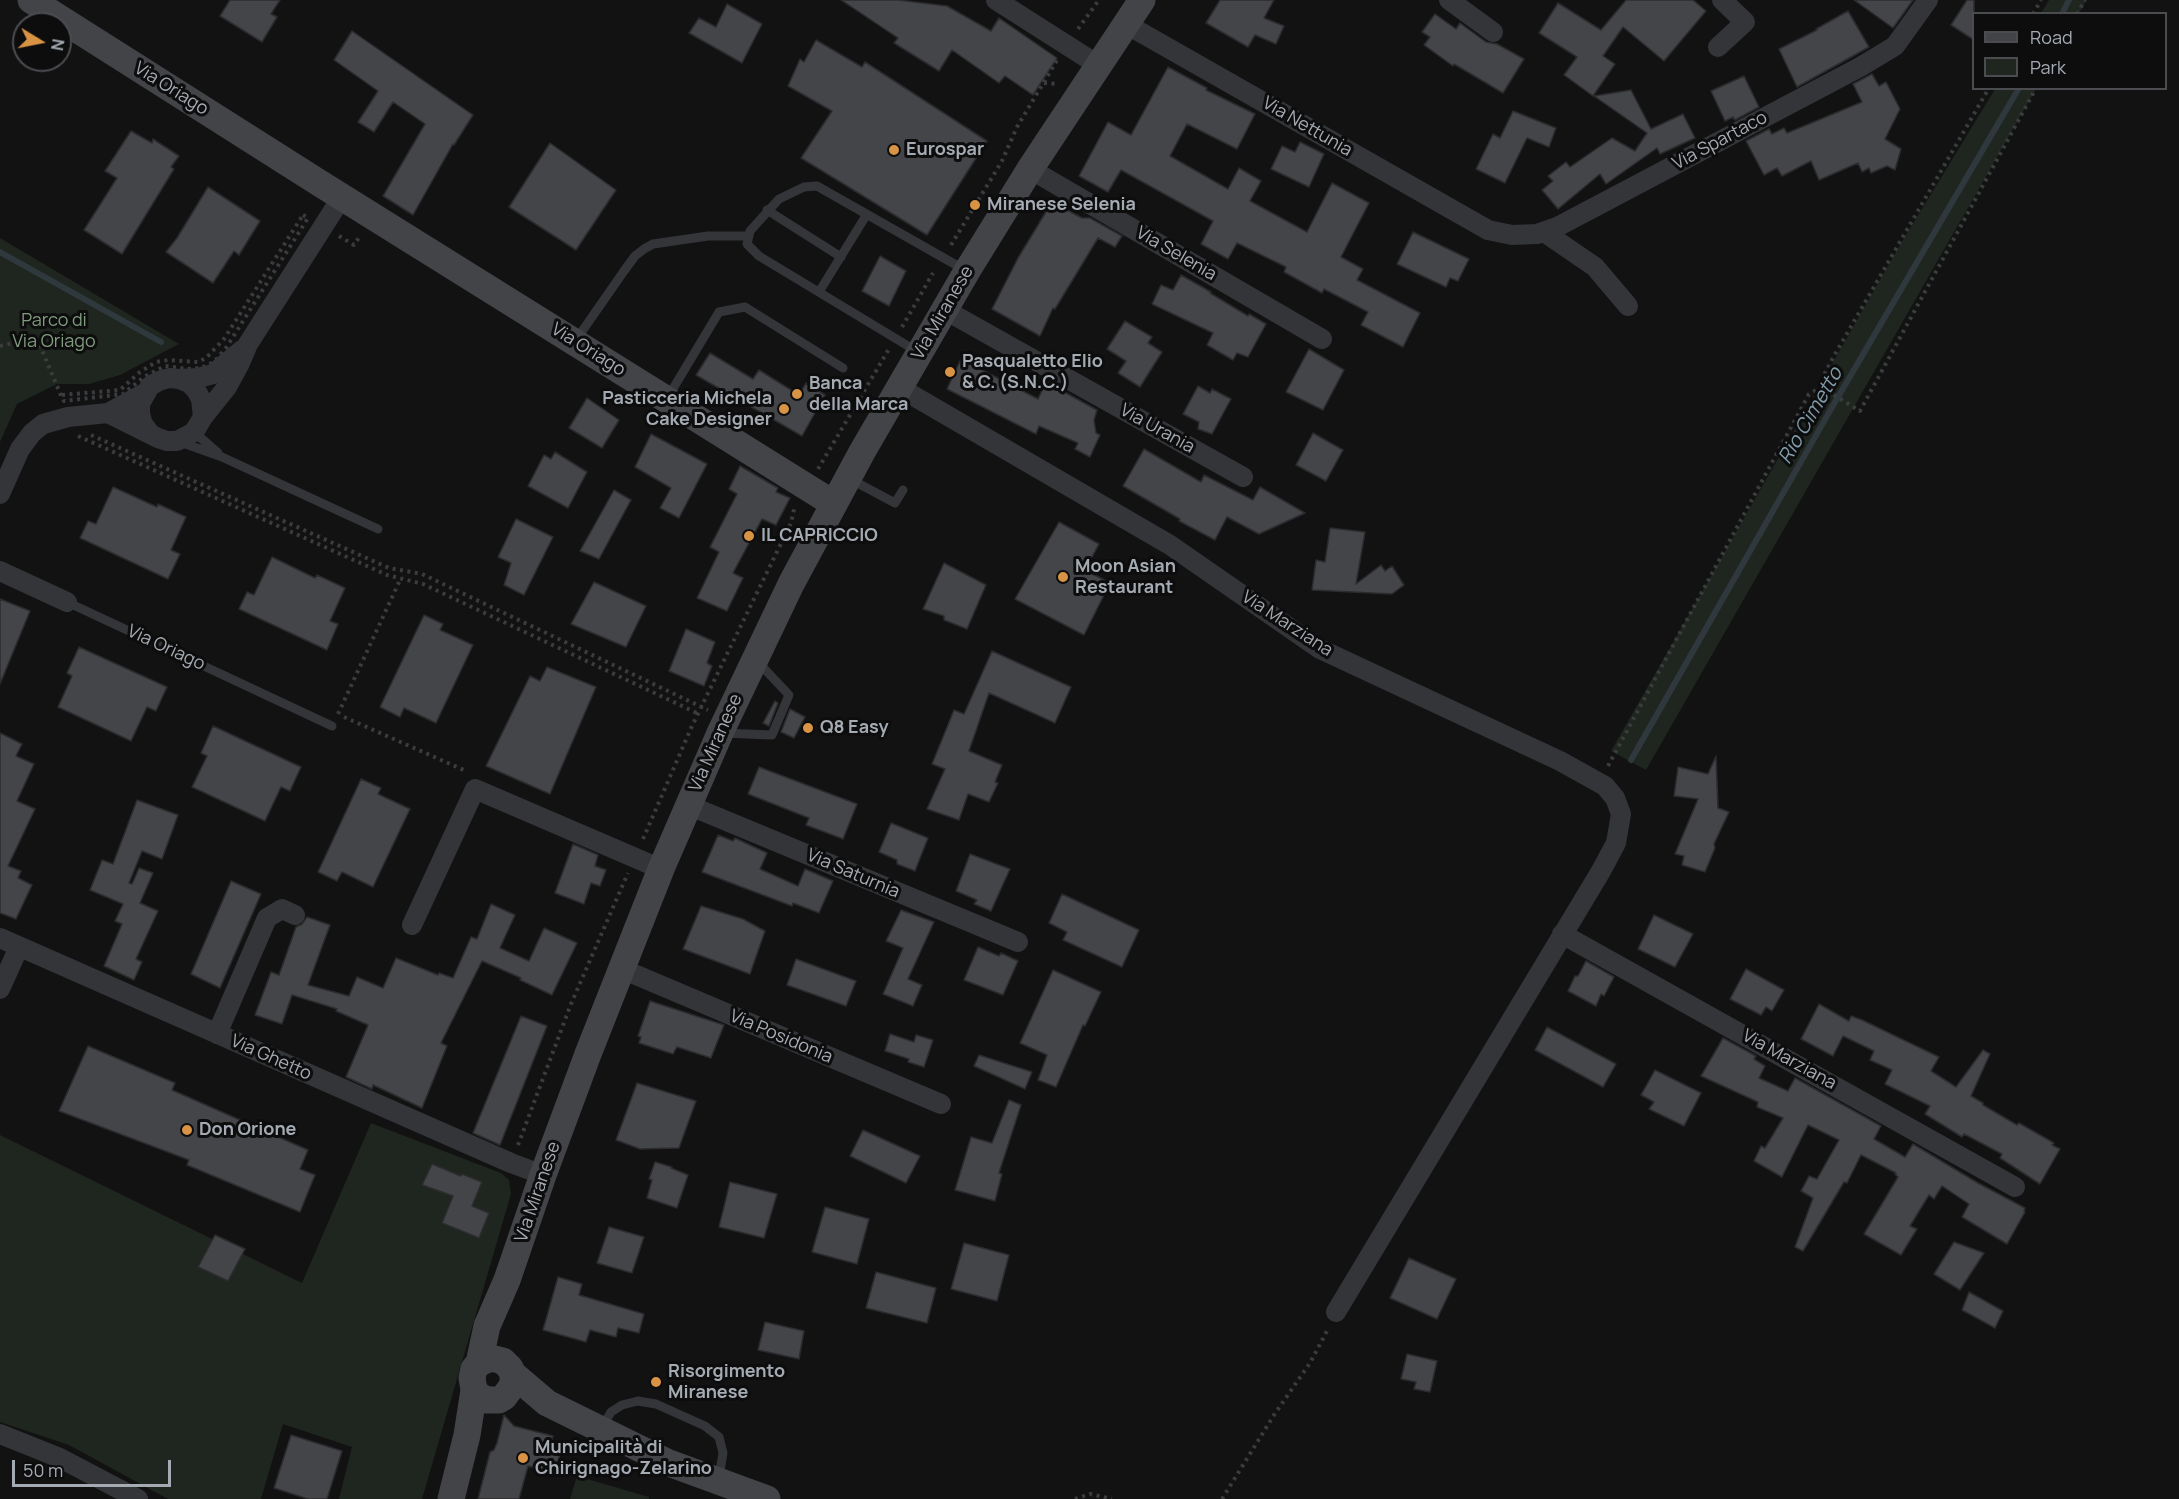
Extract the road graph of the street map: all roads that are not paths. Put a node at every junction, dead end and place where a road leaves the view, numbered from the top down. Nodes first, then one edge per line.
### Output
1 (31, 0) edge
2 (996, 0) edge
3 (1142, 0) edge
4 (1449, 0) edge
5 (1722, 0) edge
6 (1928, 0) edge
7 (1126, 24) junction
8 (1493, 32) dead end
9 (1718, 47) dead end
10 (1098, 65) junction
11 (1030, 169) junction
12 (342, 197) junction
13 (767, 210) junction
14 (867, 214) junction
15 (1488, 230) joint
16 (1544, 232) junction
17 (747, 236) junction
18 (841, 257) junction
19 (967, 272) junction
20 (819, 292) junction
21 (1628, 306) dead end
22 (945, 310) junction
23 (1322, 339) dead end
24 (575, 341) junction
25 (248, 344) junction
26 (920, 353) junction
27 (843, 368) dead end
28 (179, 379) junction
29 (900, 388) junction
30 (145, 393) junction
31 (666, 400) junction
32 (108, 412) junction
33 (191, 430) junction
34 (149, 432) junction
35 (222, 457) junction
36 (1243, 477) dead end
37 (848, 478) junction
38 (903, 490) dead end
39 (0, 494) edge
40 (834, 504) junction
41 (378, 529) dead end
42 (0, 571) edge
43 (67, 602) joint
44 (755, 659) junction
45 (716, 722) junction
46 (332, 726) road end
47 (688, 805) junction
48 (661, 868) junction
49 (295, 915) dead end
50 (412, 925) dead end
51 (1562, 934) junction
52 (0, 938) edge
53 (1017, 942) dead end
54 (19, 946) junction
55 (622, 969) junction
56 (0, 989) edge
57 (217, 1034) junction
58 (941, 1104) dead end
59 (543, 1175) junction
60 (2015, 1187) dead end
61 (1336, 1312) road end
62 (494, 1381) junction
63 (601, 1429) junction
64 (0, 1434) edge
65 (717, 1482) junction
66 (138, 1499) edge
67 (451, 1499) edge
68 (767, 1499) edge

1 - 12 street, Via Oriago
2 - 10 street
3 - 7 street, Via Miranese
4 - 8 street
5 - 9 street
6 - 16 street, Via Spartaco
7 - 10 street, Via Miranese
7 - 15 street, Via Nettunia
10 - 11 street, Via Miranese
11 - 19 street, Via Miranese
11 - 23 street, Via Selenia
12 - 24 street, Via Oriago
12 - 25 street
13 - 14 lane
13 - 17 lane
13 - 18 lane
14 - 18 lane
14 - 19 lane
15 - 16 street, Via Spartaco
16 - 21 street
17 - 20 lane
17 - 24 lane
18 - 20 lane
19 - 22 street, Via Miranese
20 - 26 lane
22 - 26 street, Via Miranese
22 - 36 street, Via Urania
24 - 31 street, Via Oriago
25 - 28 street
25 - 33 street
26 - 29 street, Via Miranese
27 - 31 lane
28 - 30 street
28 - 33 street
29 - 37 street, Via Miranese
29 - 51 street, Via Marziana
30 - 32 street
30 - 34 street
31 - 40 street, Via Oriago
32 - 34 street
32 - 39 street
33 - 34 street
33 - 35 lane
33 - 35 lane
35 - 41 lane
37 - 38 lane
37 - 40 street, Via Miranese
40 - 44 street, Via Miranese
42 - 43 street, Via Oriago
43 - 46 lane, Via Oriago
44 - 45 street, Via Miranese
44 - 45 lane
45 - 47 street, Via Miranese
47 - 48 street, Via Miranese
47 - 53 street, Via Saturnia
48 - 50 street
48 - 55 street, Via Miranese
49 - 57 street
51 - 60 street, Via Marziana
51 - 61 street, Via Marziana
52 - 54 street, Via Ghetto
54 - 56 street
54 - 57 street, Via Ghetto
55 - 58 street, Via Posidonia
55 - 59 street, Via Miranese
57 - 59 street, Via Ghetto
59 - 62 street, Via Miranese
62 - 63 street
62 - 67 street, Via Miranese
63 - 65 street
63 - 65 lane
64 - 66 street
65 - 68 street

